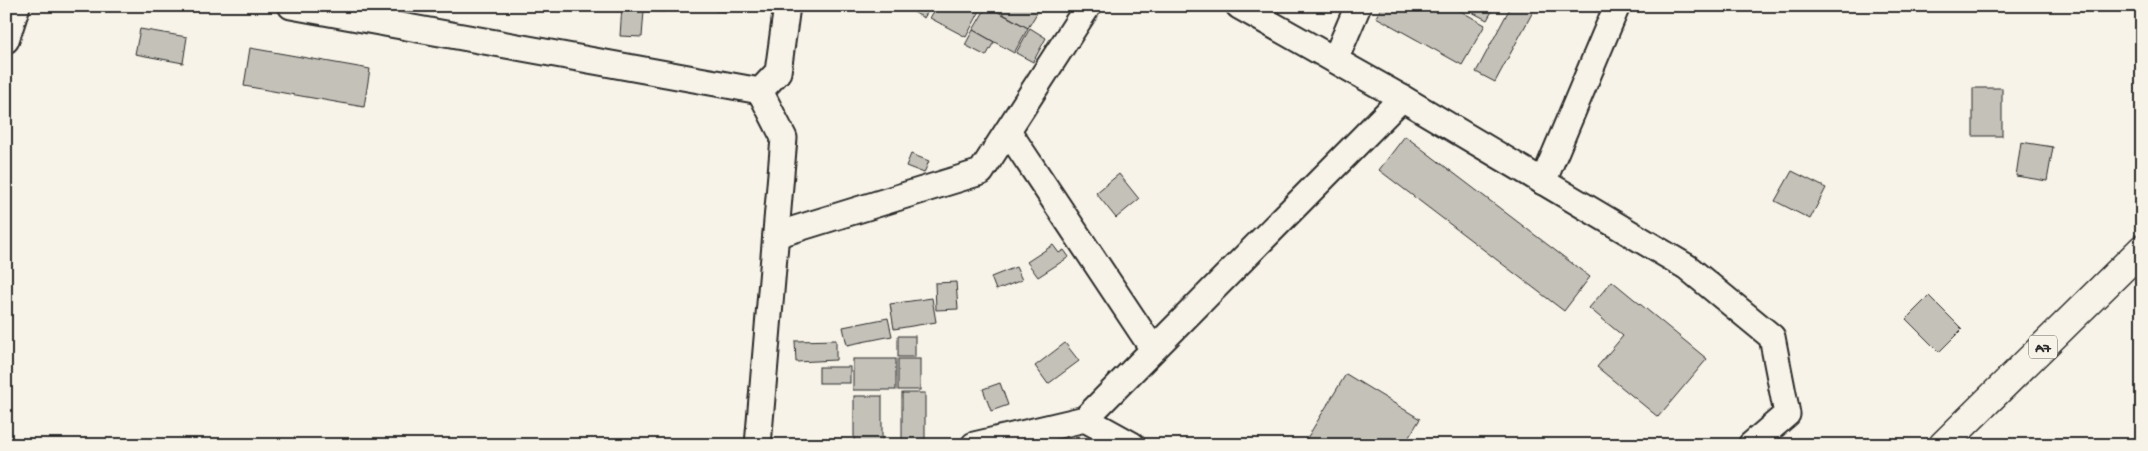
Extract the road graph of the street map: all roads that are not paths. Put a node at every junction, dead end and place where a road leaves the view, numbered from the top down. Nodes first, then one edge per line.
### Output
1 (17, 6) edge
2 (291, 6) edge
3 (787, 6) edge
4 (1088, 6) edge
5 (1239, 6) edge
6 (1358, 6) edge
7 (1617, 6) edge
8 (6, 40) edge
9 (1335, 60) junction
10 (760, 91) junction
11 (1402, 98) junction
12 (1008, 131) junction
13 (1543, 182) junction
14 (776, 235) junction
15 (2142, 249) edge
16 (1153, 349) junction
17 (1084, 419) junction
18 (758, 445) edge
19 (974, 445) edge
20 (1132, 445) edge
21 (1751, 445) edge
22 (1943, 445) edge

1 - 8 street
2 - 10 street
3 - 10 street
4 - 12 street
5 - 9 street
6 - 9 street
7 - 13 street
9 - 11 street
10 - 14 street
11 - 13 street
11 - 16 street
12 - 14 street
12 - 16 street
13 - 21 street
14 - 18 street
15 - 22 highway, A7
16 - 17 street
17 - 19 street
17 - 20 street

